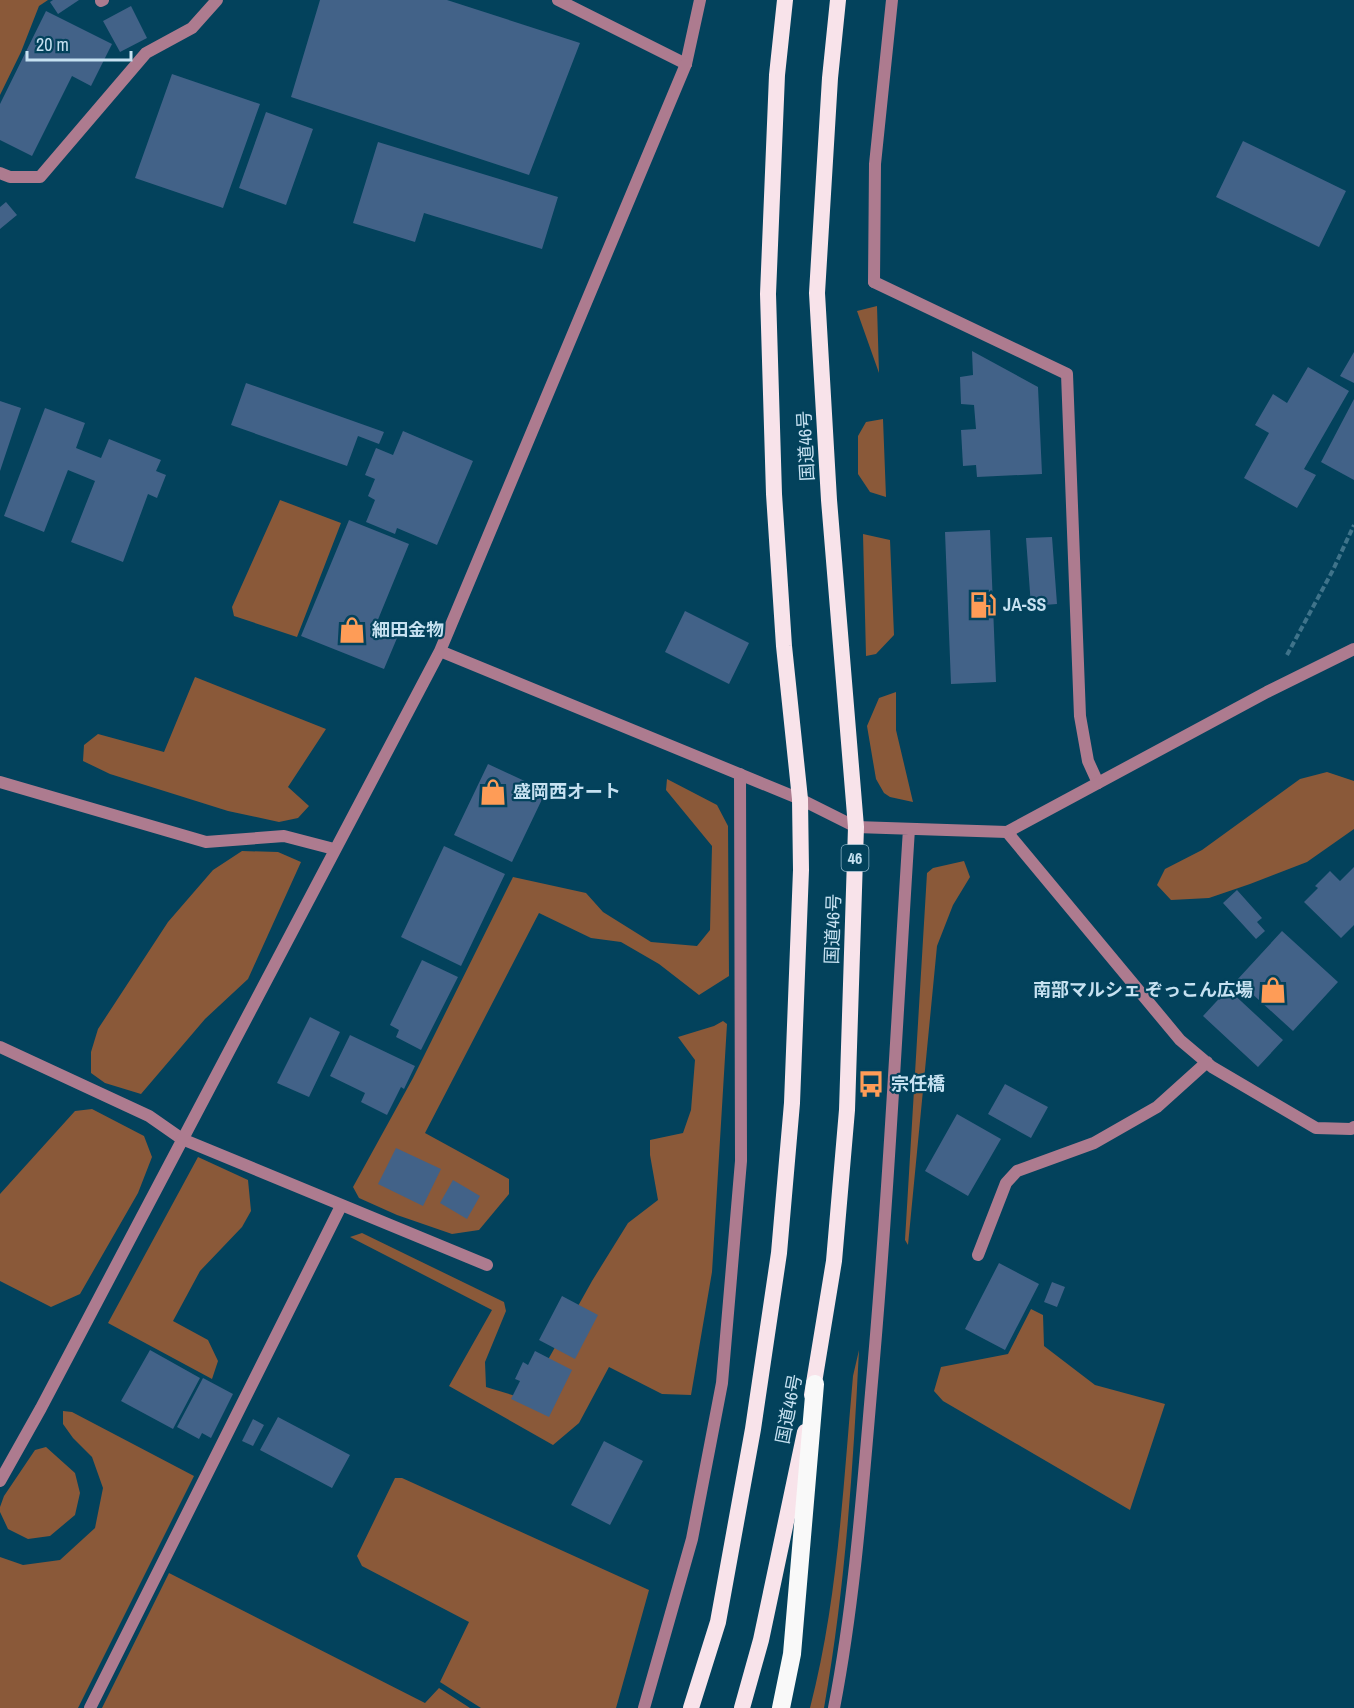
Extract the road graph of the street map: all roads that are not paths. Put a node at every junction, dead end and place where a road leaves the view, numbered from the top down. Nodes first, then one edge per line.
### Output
1 (217, 0) edge
2 (558, 0) edge
3 (700, 0) edge
4 (785, 0) edge
5 (838, 0) edge
6 (892, 0) edge
7 (686, 64) junction
8 (0, 173) edge
9 (1354, 649) edge
10 (440, 651) junction
11 (740, 774) junction
12 (0, 782) edge
13 (1098, 783) junction
14 (800, 799) junction
15 (856, 827) junction
16 (909, 829) junction
17 (1008, 832) junction
18 (334, 849) junction
19 (0, 1047) edge
20 (1207, 1062) junction
21 (1354, 1127) edge
22 (182, 1139) junction
23 (341, 1206) junction
24 (978, 1255) dead end
25 (487, 1266) dead end
26 (815, 1384) junction
27 (0, 1481) edge
28 (90, 1708) edge
29 (644, 1708) edge
30 (692, 1708) edge
31 (742, 1708) edge
32 (781, 1708) edge
33 (834, 1708) edge

1 - 8 street
2 - 7 street
3 - 7 street
4 - 14 highway, 国道46号
5 - 15 highway, 国道46号 / 46
6 - 13 street
7 - 10 street
9 - 13 street
10 - 11 street
10 - 18 street
11 - 14 street
11 - 29 street
12 - 18 street
13 - 17 street
14 - 15 street
14 - 30 highway, 国道46号
15 - 16 street
15 - 26 highway, 国道46号 / 46
16 - 17 street
16 - 33 street
17 - 20 street
18 - 22 street
19 - 22 street
20 - 21 street
20 - 24 street
22 - 23 street
22 - 27 street
23 - 25 street
23 - 28 street
26 - 31 highway, 国道46号 / 46
26 - 32 highway

